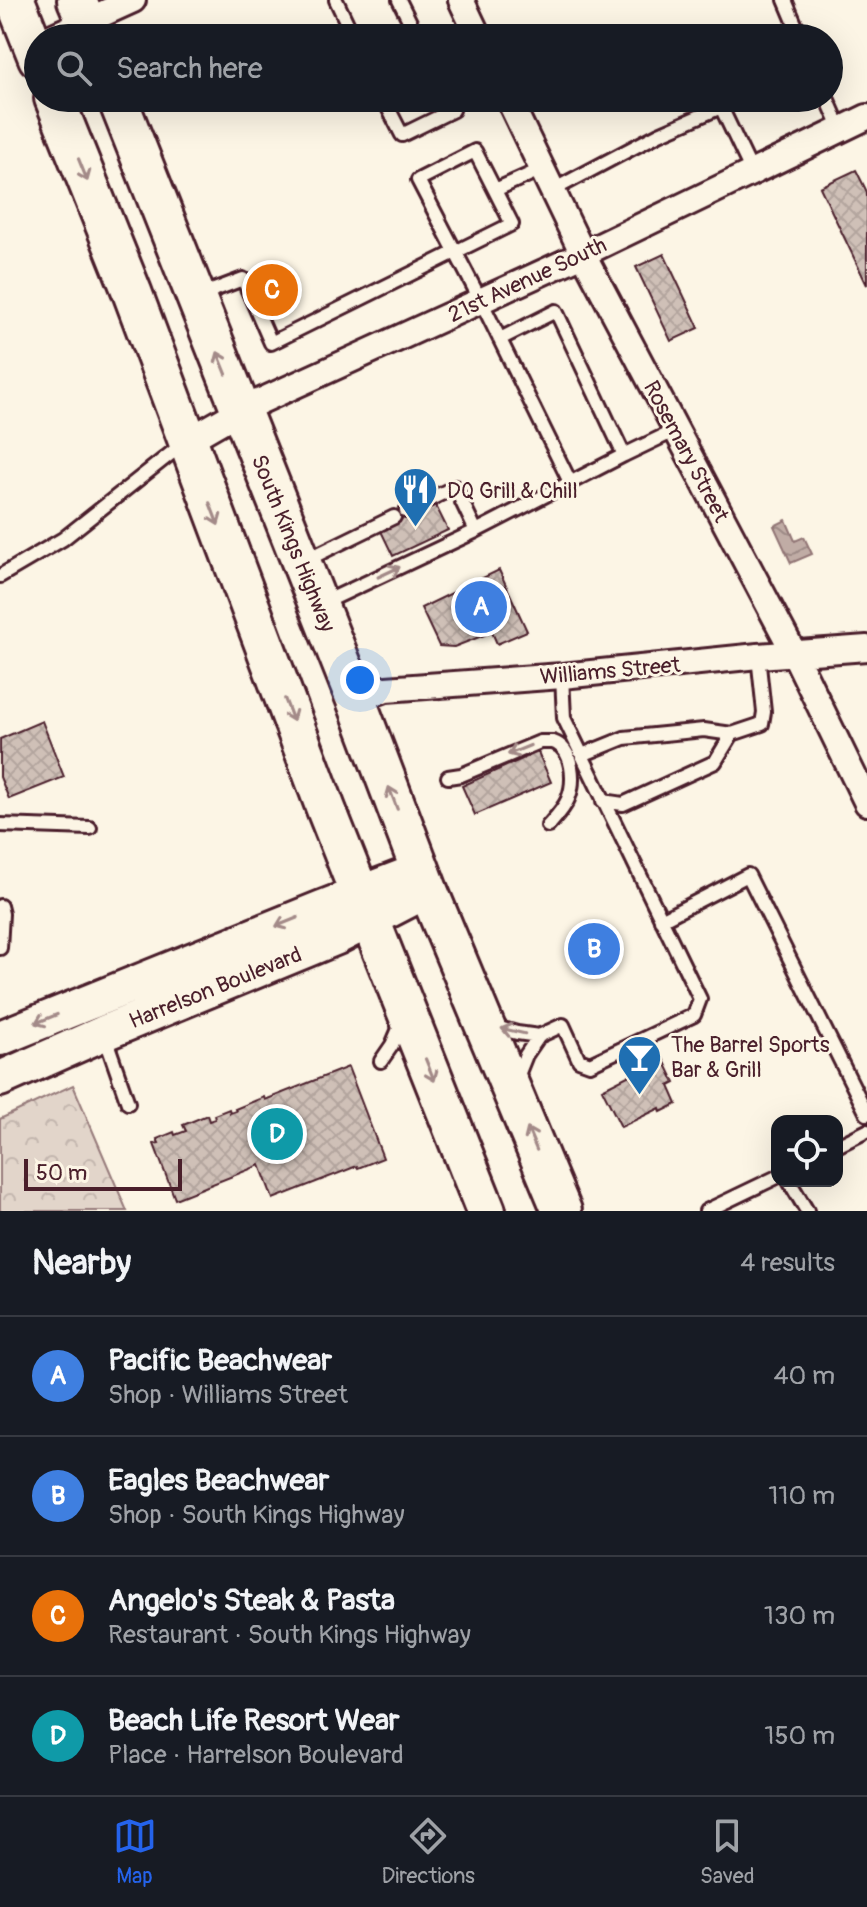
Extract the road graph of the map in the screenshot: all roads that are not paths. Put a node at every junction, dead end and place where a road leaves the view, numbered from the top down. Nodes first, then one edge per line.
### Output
1 (15, 0) edge
2 (133, 0) edge
3 (336, 0) edge
4 (399, 0) edge
5 (461, 0) edge
6 (785, 0) edge
7 (85, 20) edge
8 (28, 24) edge
9 (347, 24) edge
10 (411, 24) edge
11 (472, 24) edge
12 (795, 24) edge
13 (60, 112) edge
14 (123, 112) edge
15 (390, 112) edge
16 (449, 112) edge
17 (515, 112) edge
18 (710, 112) edge
19 (723, 112) edge
20 (833, 112) edge
21 (867, 117) edge
22 (841, 130) junction
23 (752, 172) junction
24 (547, 179) junction
25 (495, 190) junction
26 (455, 253) junction
27 (583, 254) junction
28 (196, 297) junction
29 (481, 301) junction
30 (500, 339) junction
31 (241, 410) junction
32 (676, 430) junction
33 (187, 441) junction
34 (624, 455) junction
35 (570, 482) junction
36 (476, 531) junction
37 (301, 562) junction
38 (0, 576) edge
39 (318, 605) junction
40 (867, 648) edge
41 (794, 653) junction
42 (758, 656) junction
43 (562, 676) junction
44 (356, 700) junction
45 (732, 734) junction
46 (582, 755) junction
47 (448, 777) dead end
48 (603, 801) junction
49 (867, 803) edge
50 (0, 825) edge
51 (548, 826) dead end
52 (90, 828) dead end
53 (424, 880) junction
54 (0, 906) edge
55 (365, 906) junction
56 (661, 920) junction
57 (0, 948) edge
58 (405, 1009) junction
59 (98, 1017) junction
60 (483, 1023) junction
61 (539, 1036) junction
62 (0, 1038) edge
63 (381, 1061) dead end
64 (0, 1079) edge
65 (511, 1090) junction
66 (128, 1103) dead end
67 (867, 1114) edge
68 (867, 1131) edge
69 (843, 1143) edge
70 (771, 1180) edge
71 (793, 1187) edge
72 (486, 1211) edge
73 (562, 1211) edge
74 (706, 1211) edge
75 (807, 1211) edge

1 - 8 main road
2 - 7 street
3 - 9 lane
4 - 10 lane
5 - 11 street
6 - 12 lane
13 -> 33 main road
14 - 28 main road, South Kings Highway
15 - 16 lane
17 - 24 street, Rosemary Street
18 - 24 lane
19 - 23 lane
20 - 22 lane
21 - 22 street, 21st Avenue South
22 - 23 street, 21st Avenue South
23 - 27 street, 21st Avenue South
24 - 25 lane
24 - 27 street, Rosemary Street
25 - 26 lane
25 - 26 lane
26 - 28 lane
26 - 29 lane
27 - 29 street, 21st Avenue South
27 - 32 street, Rosemary Street
31 -> 28 main road, South Kings Highway
29 - 30 lane
29 - 31 street, 21st Avenue South
30 - 34 lane
30 - 35 lane
31 - 33 street, 21st Avenue South
31 - 37 main road, South Kings Highway
32 - 34 lane
32 - 41 street, Rosemary Street
33 - 38 lane
33 -> 55 main road
34 - 35 lane
35 - 36 lane
36 - 37 lane
39 -> 36 lane
37 - 39 main road, South Kings Highway
39 - 44 main road, South Kings Highway
40 - 41 street, Williams Street
41 - 42 street, Williams Street
41 - 49 street, Rosemary Street
42 - 43 street, Williams Street
42 - 45 lane
43 - 44 street, Williams Street
43 - 46 lane
53 -> 44 main road, South Kings Highway
45 - 46 lane
45 - 48 lane
46 - 48 lane
51 -> 47 lane
48 - 56 lane
50 - 52 lane
53 - 55 main road, Harrelson Boulevard
53 - 60 main road, South Kings Highway
54 - 57 lane
55 - 58 main road
55 - 59 main road, Harrelson Boulevard
56 - 61 lane
56 - 67 lane
58 - 63 lane
58 -> 72 main road
59 -> 62 main road, Harrelson Boulevard
59 - 64 main road, Harrelson Boulevard
59 - 66 lane
61 -> 60 lane
60 - 65 main road, South Kings Highway
61 - 65 lane
73 -> 65 main road, South Kings Highway
68 - 69 lane
70 - 74 lane
71 - 75 lane

